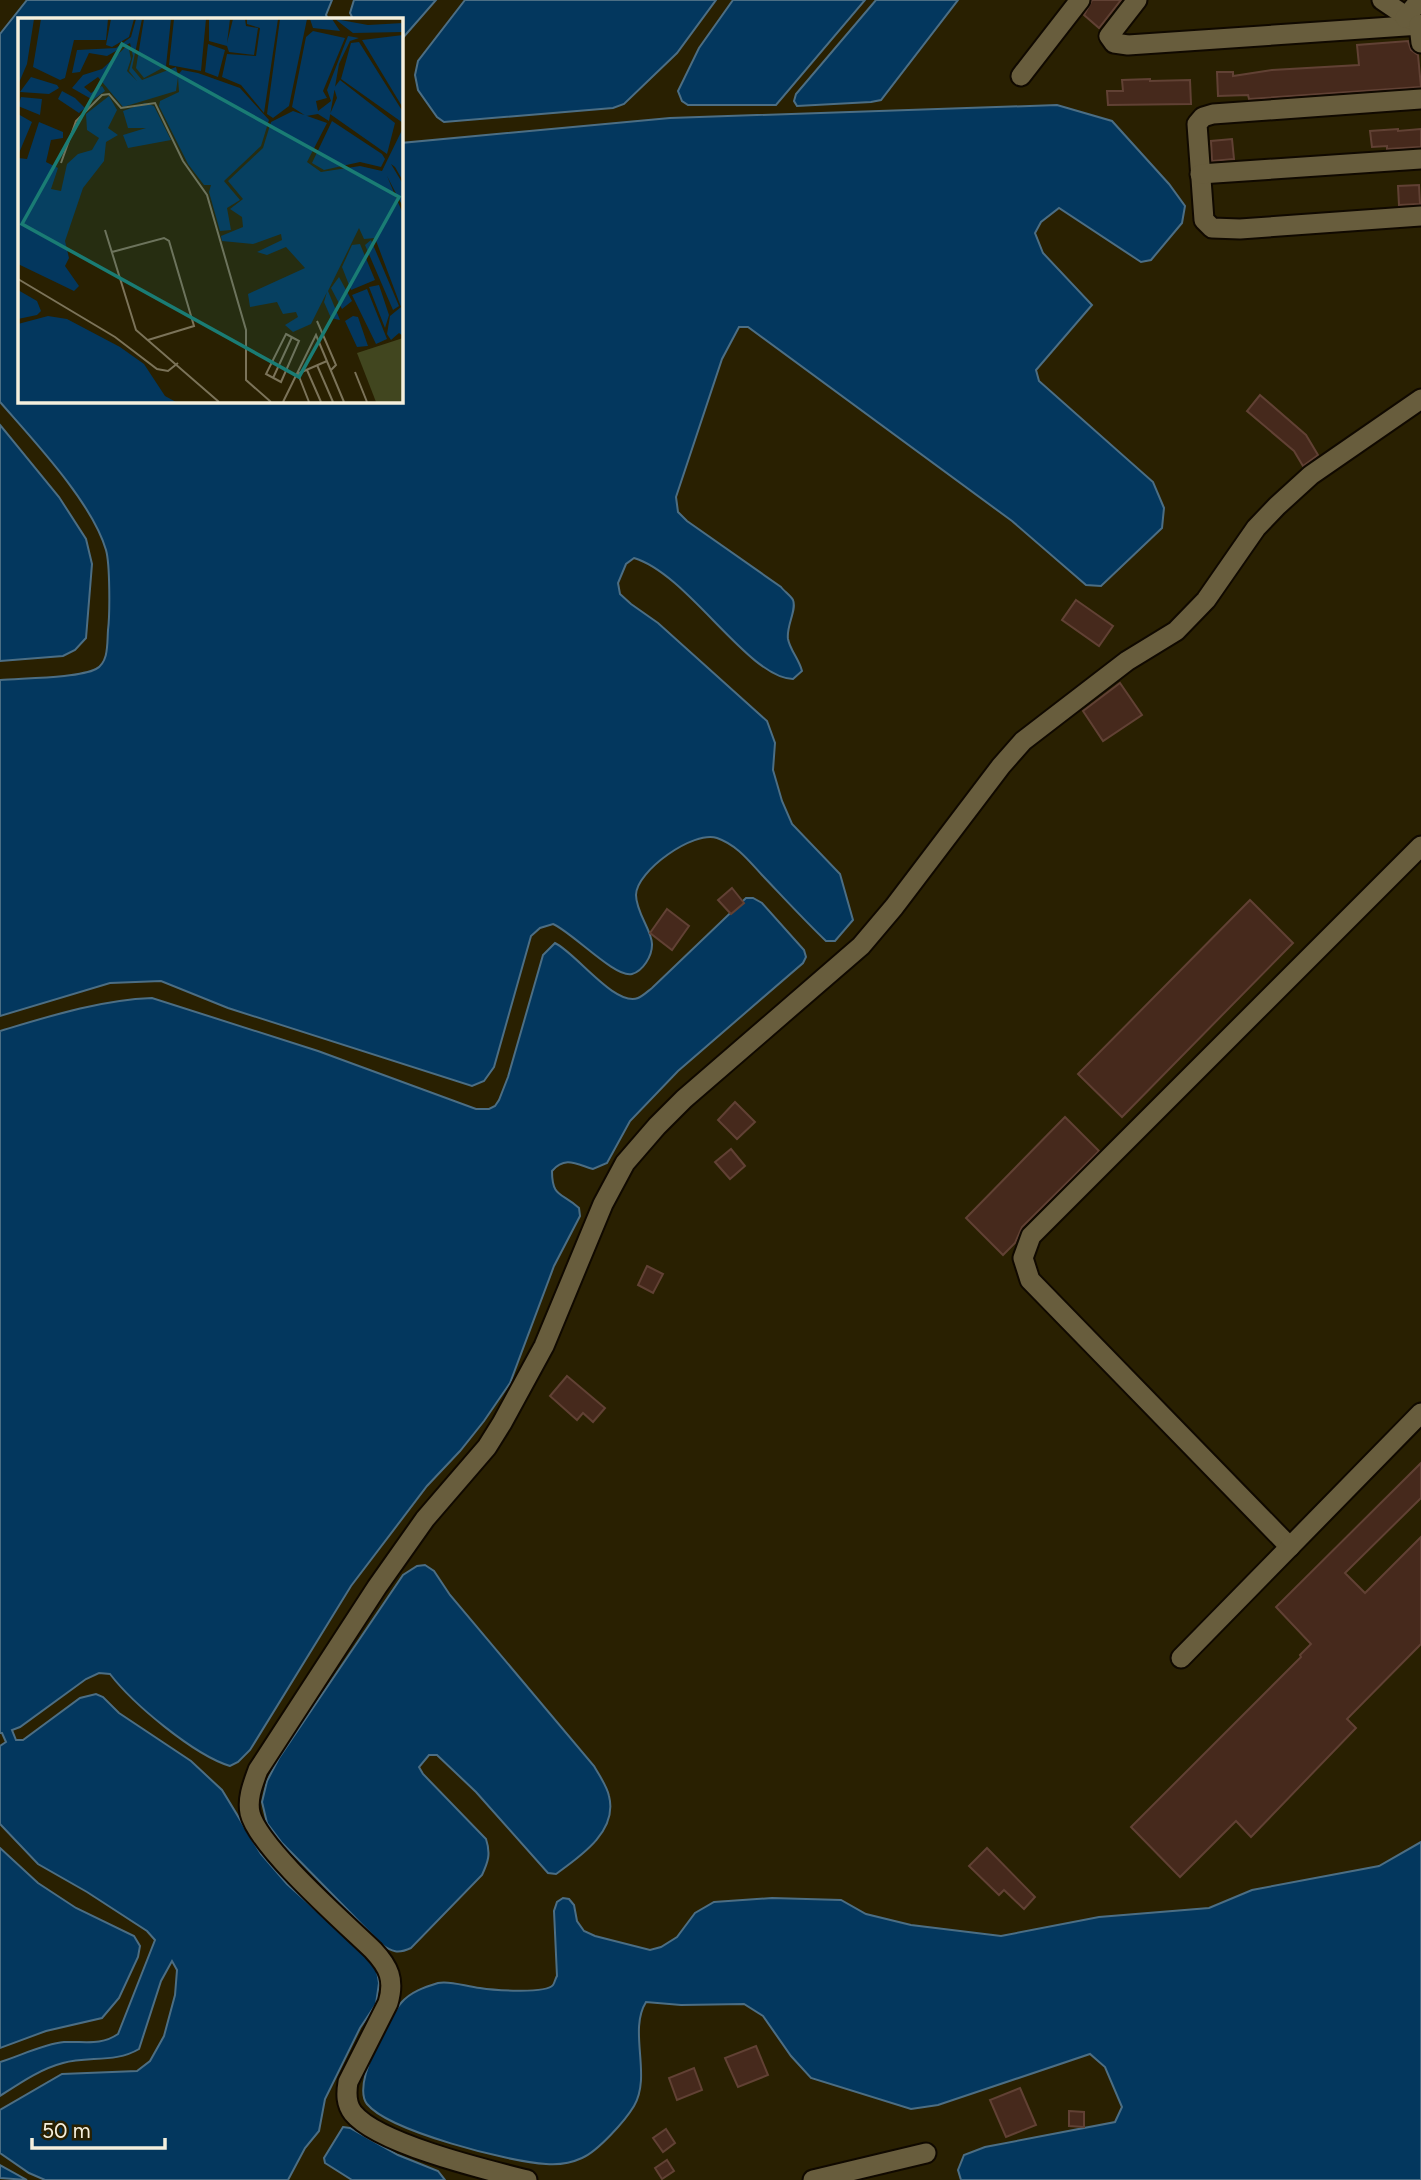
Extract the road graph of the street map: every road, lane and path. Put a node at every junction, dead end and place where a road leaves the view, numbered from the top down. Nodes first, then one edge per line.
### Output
1 (1080, 0) edge
2 (1137, 0) edge
3 (1382, 0) edge
4 (1420, 0) edge
5 (1417, 28) edge
6 (1021, 76) dead end
7 (1421, 99) edge
8 (1421, 159) edge
9 (1200, 174) junction
10 (1421, 216) edge
11 (1421, 399) edge
12 (1421, 846) edge
13 (1421, 1413) edge
14 (1290, 1547) junction
15 (1181, 1658) dead end
16 (926, 2153) dead end
17 (527, 2180) edge
18 (813, 2180) edge

1 - 6 street
2 - 5 street
3 - 5 street
4 - 5 street
7 - 9 street
8 - 9 street
9 - 10 street
11 - 17 street
12 - 14 street
13 - 14 street
14 - 15 street
16 - 18 street

